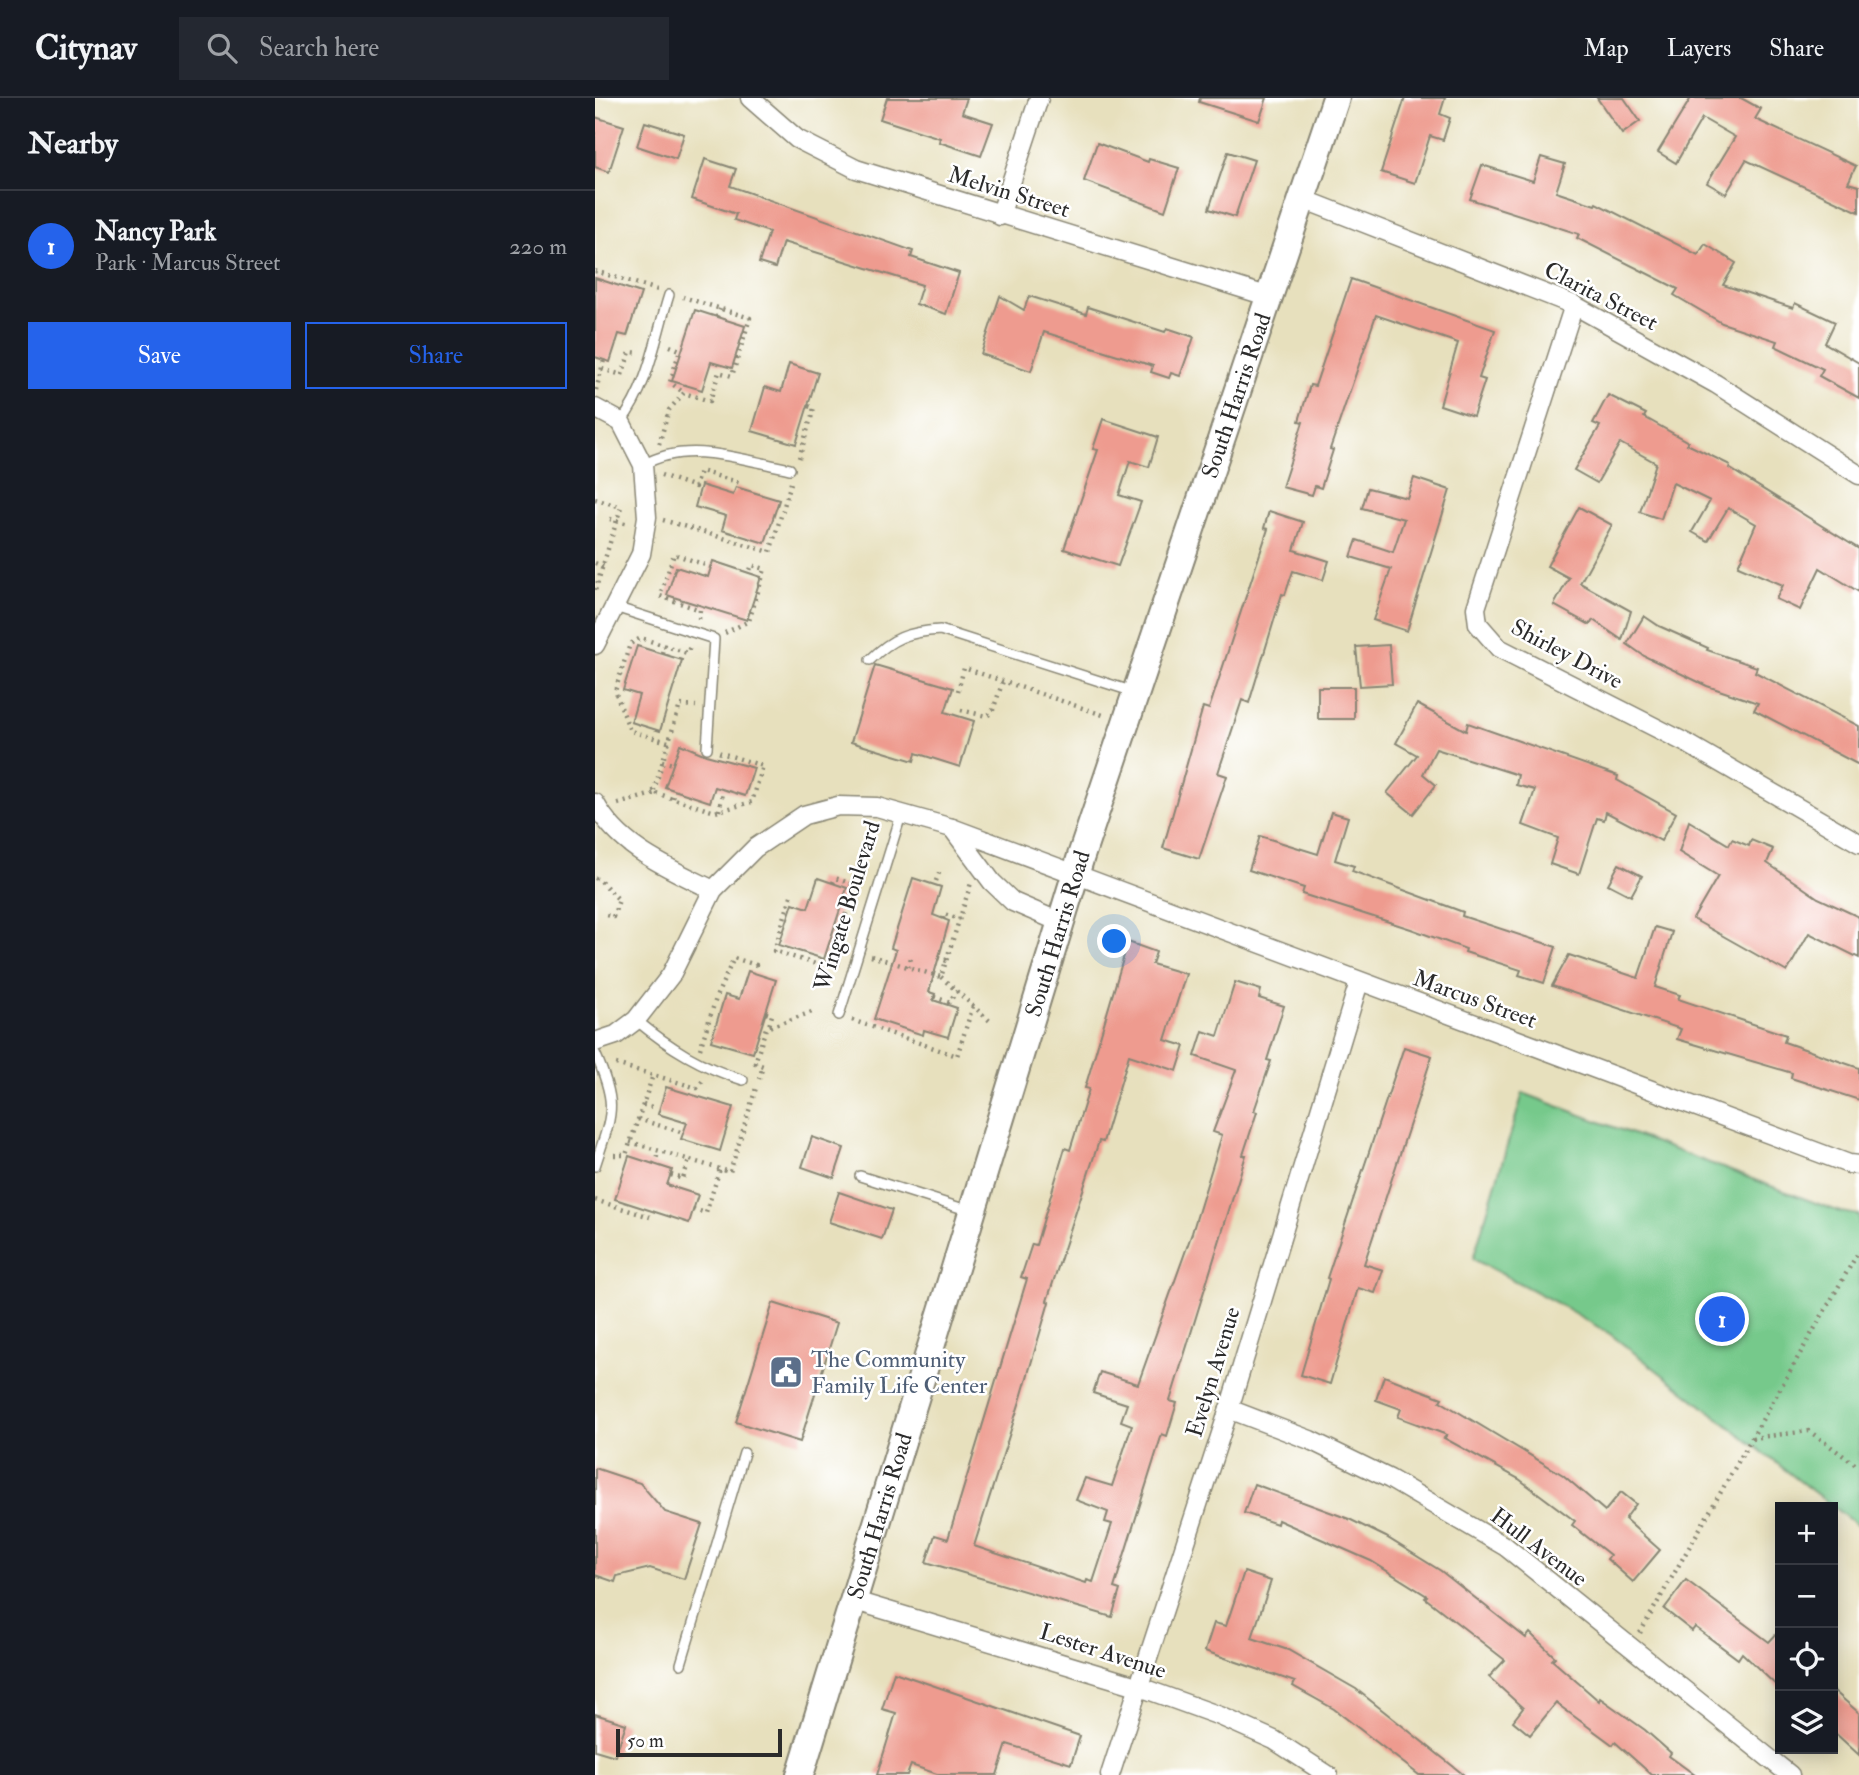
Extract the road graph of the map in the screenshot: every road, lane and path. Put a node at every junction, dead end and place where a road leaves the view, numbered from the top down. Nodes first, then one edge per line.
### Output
1 (750, 98) edge
2 (1039, 98) edge
3 (1336, 98) edge
4 (1303, 199) junction
5 (1000, 216) junction
6 (595, 271) edge
7 (669, 295) dead end
8 (1270, 297) junction
9 (1574, 305) junction
10 (720, 309) junction
11 (717, 317) dead end
12 (680, 350) dead end
13 (630, 352) dead end
14 (604, 360) dead end
15 (602, 369) junction
16 (684, 393) junction
17 (595, 394) edge
18 (808, 406) dead end
19 (595, 408) edge
20 (621, 422) junction
21 (657, 449) dead end
22 (790, 469) dead end
23 (650, 470) junction
24 (1859, 475) edge
25 (741, 483) dead end
26 (595, 499) edge
27 (610, 519) dead end
28 (659, 519) dead end
29 (618, 521) junction
30 (636, 526) dead end
31 (595, 563) edge
32 (604, 566) junction
33 (711, 567) dead end
34 (613, 569) dead end
35 (749, 573) dead end
36 (595, 591) edge
37 (615, 607) junction
38 (700, 610) dead end
39 (714, 639) junction
40 (595, 645) edge
41 (664, 646) junction
42 (662, 653) dead end
43 (687, 653) dead end
44 (870, 660) dead end
45 (1003, 681) junction
46 (958, 691) dead end
47 (1136, 693) junction
48 (680, 705) dead end
49 (961, 710) dead end
50 (1113, 718) dead end
51 (668, 742) junction
52 (708, 748) dead end
53 (726, 755) dead end
54 (662, 761) junction
55 (673, 764) dead end
56 (724, 789) dead end
57 (675, 791) dead end
58 (656, 793) junction
59 (673, 798) junction
60 (603, 805) edge
61 (719, 811) junction
62 (902, 812) junction
63 (952, 828) junction
64 (1859, 843) edge
65 (940, 870) dead end
66 (1076, 876) junction
67 (595, 879) edge
68 (936, 881) dead end
69 (971, 882) dead end
70 (833, 883) dead end
71 (713, 890) junction
72 (791, 896) dead end
73 (603, 914) dead end
74 (943, 919) dead end
75 (960, 919) junction
76 (844, 920) dead end
77 (1062, 923) junction
78 (912, 955) dead end
79 (872, 956) dead end
80 (938, 958) dead end
81 (831, 961) dead end
82 (947, 961) junction
83 (908, 967) junction
84 (754, 970) dead end
85 (941, 978) junction
86 (1359, 982) junction
87 (957, 992) junction
88 (934, 998) dead end
89 (973, 1006) junction
90 (815, 1011) dead end
91 (766, 1013) dead end
92 (839, 1015) joint
93 (636, 1020) junction
94 (992, 1023) dead end
95 (769, 1027) junction
96 (703, 1039) dead end
97 (595, 1042) edge
98 (595, 1053) edge
99 (608, 1061) dead end
100 (653, 1075) junction
101 (743, 1080) dead end
102 (697, 1088) dead end
103 (643, 1104) junction
104 (655, 1108) dead end
105 (638, 1119) junction
106 (684, 1133) dead end
107 (630, 1142) junction
108 (659, 1150) junction
109 (626, 1155) dead end
110 (689, 1160) junction
111 (654, 1164) dead end
112 (1859, 1165) edge
113 (595, 1166) edge
114 (720, 1169) junction
115 (671, 1175) dead end
116 (860, 1176) dead end
117 (595, 1200) edge
118 (693, 1209) dead end
119 (972, 1212) junction
120 (650, 1217) dead end
121 (1859, 1251) edge
122 (1229, 1409) junction
123 (1751, 1438) junction
124 (744, 1453) dead end
125 (1859, 1467) edge
126 (852, 1600) junction
127 (1631, 1649) junction
128 (681, 1664) dead end
129 (1137, 1686) junction
130 (800, 1775) edge
131 (1110, 1775) edge
132 (1328, 1775) edge
133 (1790, 1775) edge

1 - 5 street, Melvin Street
2 - 5 street
3 - 4 main road, South Harris Road
4 - 8 main road, South Harris Road
4 - 9 street, Clarita Street
5 - 8 street, Melvin Street
6 - 10 path
7 - 20 lane
8 - 47 main road, South Harris Road
9 - 24 street, Clarita Street
9 - 64 street, Shirley Drive
10 - 11 path
10 - 16 path
12 - 16 path
13 - 15 path
14 - 15 path
15 - 17 path
16 - 21 path
18 - 28 path
19 - 20 street
20 - 23 street
22 - 23 lane
23 - 25 path
23 - 37 street
26 - 29 path
27 - 29 path
29 - 30 path
29 - 32 path
31 - 32 path
32 - 34 path
32 - 36 path
33 - 38 path
35 - 39 path
37 - 39 lane
37 - 40 street
39 - 52 lane
41 - 42 path
41 - 43 path
41 - 51 path
44 - 47 lane
45 - 46 path
45 - 49 path
45 - 50 path
47 - 66 main road, South Harris Road
48 - 51 path
51 - 54 path
53 - 61 path
54 - 55 path
54 - 58 path
56 - 61 path
57 - 59 path
58 - 59 path
58 - 60 path
59 - 61 path
60 - 71 street
62 - 63 street, Wingate Boulevard
62 - 71 street, Wingate Boulevard
62 - 92 lane, Wingate Boulevard
63 - 66 street, Wingate Boulevard
63 - 77 street
65 - 68 path
66 - 77 main road, South Harris Road
66 - 86 street, Marcus Street
67 - 73 path
69 - 75 path
70 - 76 path
71 - 93 street, Wingate Boulevard
72 - 81 path
74 - 75 path
75 - 82 path
77 - 119 main road, South Harris Road
78 - 83 path
79 - 83 path
80 - 82 path
82 - 85 path
83 - 85 path
84 - 96 path
85 - 87 path
86 - 112 street, Marcus Street
86 - 122 street, Evelyn Avenue
87 - 88 path
87 - 89 path
89 - 92 path
89 - 94 path
90 - 95 path
91 - 95 path
93 - 97 street, Wingate Boulevard
93 - 101 lane
95 - 114 path
98 - 113 lane
99 - 100 path
100 - 102 path
100 - 103 path
103 - 104 path
103 - 105 path
105 - 106 path
105 - 107 path
107 - 108 path
107 - 109 path
108 - 110 path
108 - 111 path
110 - 114 path
110 - 115 path
114 - 118 path
116 - 119 lane
117 - 120 path
119 - 126 main road, South Harris Road
121 - 123 path
122 - 127 street, Hull Avenue
122 - 129 street, Evelyn Avenue
123 - 125 path
123 - 127 path
124 - 128 lane
126 - 129 street, Lester Avenue
126 - 130 main road, South Harris Road
127 - 133 street, Hull Avenue
129 - 131 street, Evelyn Avenue
129 - 132 street, Lester Avenue

